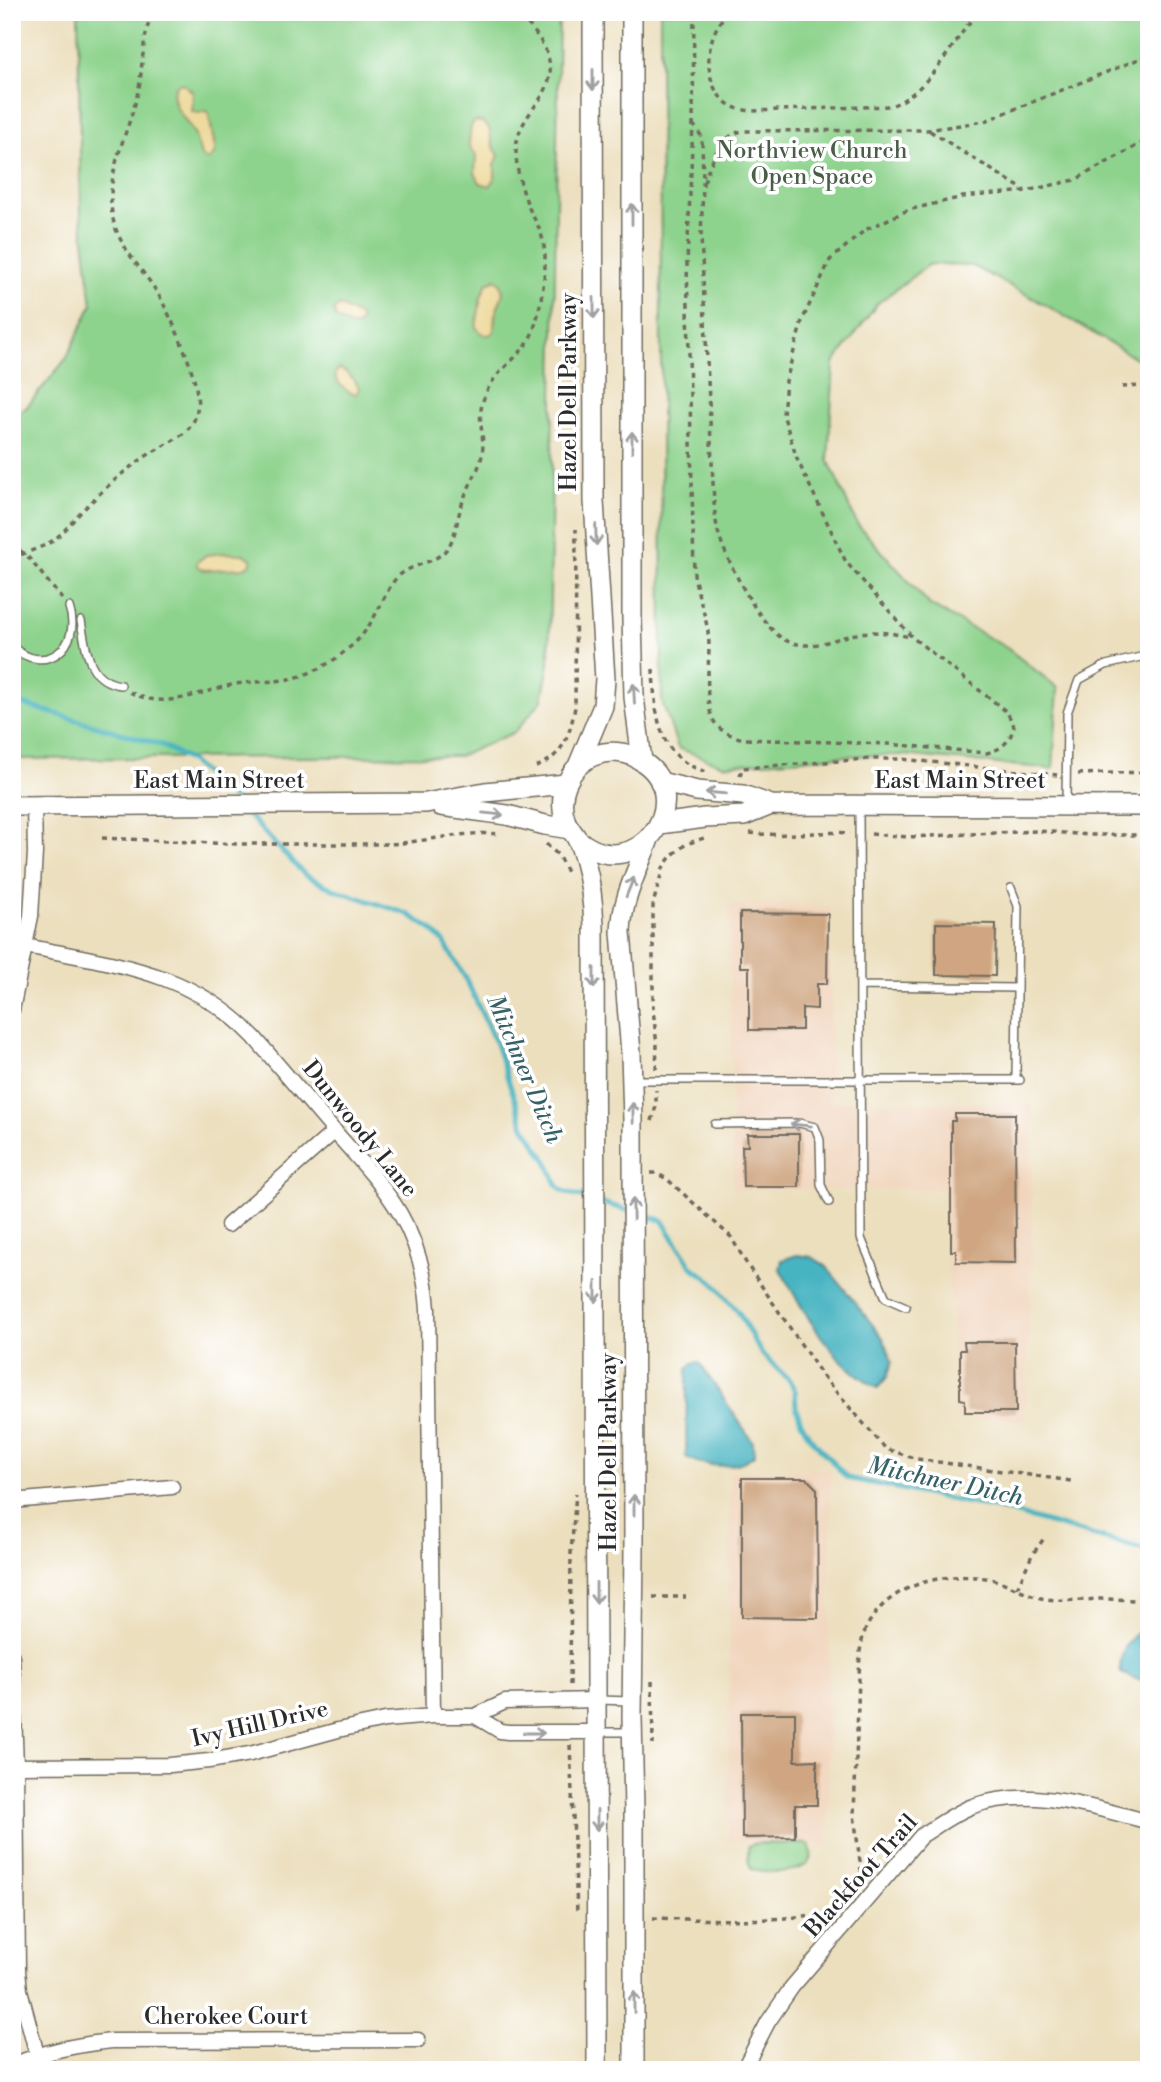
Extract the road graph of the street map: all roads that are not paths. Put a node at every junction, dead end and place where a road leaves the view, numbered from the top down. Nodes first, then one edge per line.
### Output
1 (593, 12) edge
2 (632, 12) edge
3 (69, 607) road end
4 (81, 621) dead end
5 (12, 646) edge
6 (1149, 655) edge
7 (121, 685) road end
8 (642, 761) junction
9 (578, 766) junction
10 (660, 782) junction
11 (566, 784) junction
12 (426, 803) junction
13 (771, 805) junction
14 (859, 805) junction
15 (12, 806) edge
16 (34, 806) junction
17 (1066, 806) junction
18 (1149, 806) edge
19 (654, 832) junction
20 (573, 834) junction
21 (1011, 888) dead end
22 (26, 946) junction
23 (860, 986) junction
24 (1017, 988) junction
25 (12, 1010) edge
26 (860, 1079) junction
27 (632, 1080) junction
28 (715, 1124) dead end
29 (335, 1131) junction
30 (829, 1202) dead end
31 (228, 1225) dead end
32 (905, 1307) dead end
33 (172, 1487) dead end
34 (12, 1501) edge
35 (12, 1656) edge
36 (597, 1700) junction
37 (632, 1701) junction
38 (433, 1716) junction
39 (475, 1716) junction
40 (596, 1732) junction
41 (632, 1732) junction
42 (14, 1766) edge
43 (1149, 1822) edge
44 (418, 2040) dead end
45 (39, 2063) edge
46 (12, 2066) edge
47 (745, 2069) edge
48 (597, 2070) edge
49 (634, 2070) edge

1 -> 9 main road, Hazel Dell Parkway
8 -> 2 main road
3 - 5 lane
4 - 7 lane
6 - 17 lane
8 - 9 main road
8 - 10 main road
9 - 11 main road
13 -> 10 main road, East Main Street
10 - 19 main road
11 - 12 main road, East Main Street
11 - 20 main road
12 - 16 main road, East Main Street
12 -> 20 main road, East Main Street
13 - 14 main road, East Main Street
13 - 19 main road, East Main Street
14 - 17 main road, East Main Street
14 - 23 lane
15 - 16 main road, East Main Street
16 - 22 street
17 - 18 main road, East Main Street
19 - 20 main road
27 -> 19 main road, Hazel Dell Parkway
20 -> 36 main road, Hazel Dell Parkway
21 - 24 lane
22 - 25 street
22 - 29 street, Dunwoody Lane
23 - 24 lane
23 - 26 lane
24 - 26 lane
26 - 27 lane
26 - 32 lane
37 -> 27 main road, Hazel Dell Parkway
30 -> 28 lane
29 - 31 street
29 - 38 street, Dunwoody Lane
33 - 34 street
35 - 42 street
36 - 37 lane
36 - 39 street, Ivy Hill Drive
36 - 40 main road, Hazel Dell Parkway
37 - 41 main road, Hazel Dell Parkway
38 - 39 street, Ivy Hill Drive
38 - 42 street, Ivy Hill Drive
39 -> 40 street, Ivy Hill Drive
40 - 41 lane
40 -> 48 main road, Hazel Dell Parkway
49 -> 41 main road, Hazel Dell Parkway
42 - 45 street
43 - 47 street, Blackfoot Trail
44 - 45 street, Cherokee Court
45 - 46 street, Cherokee Court

